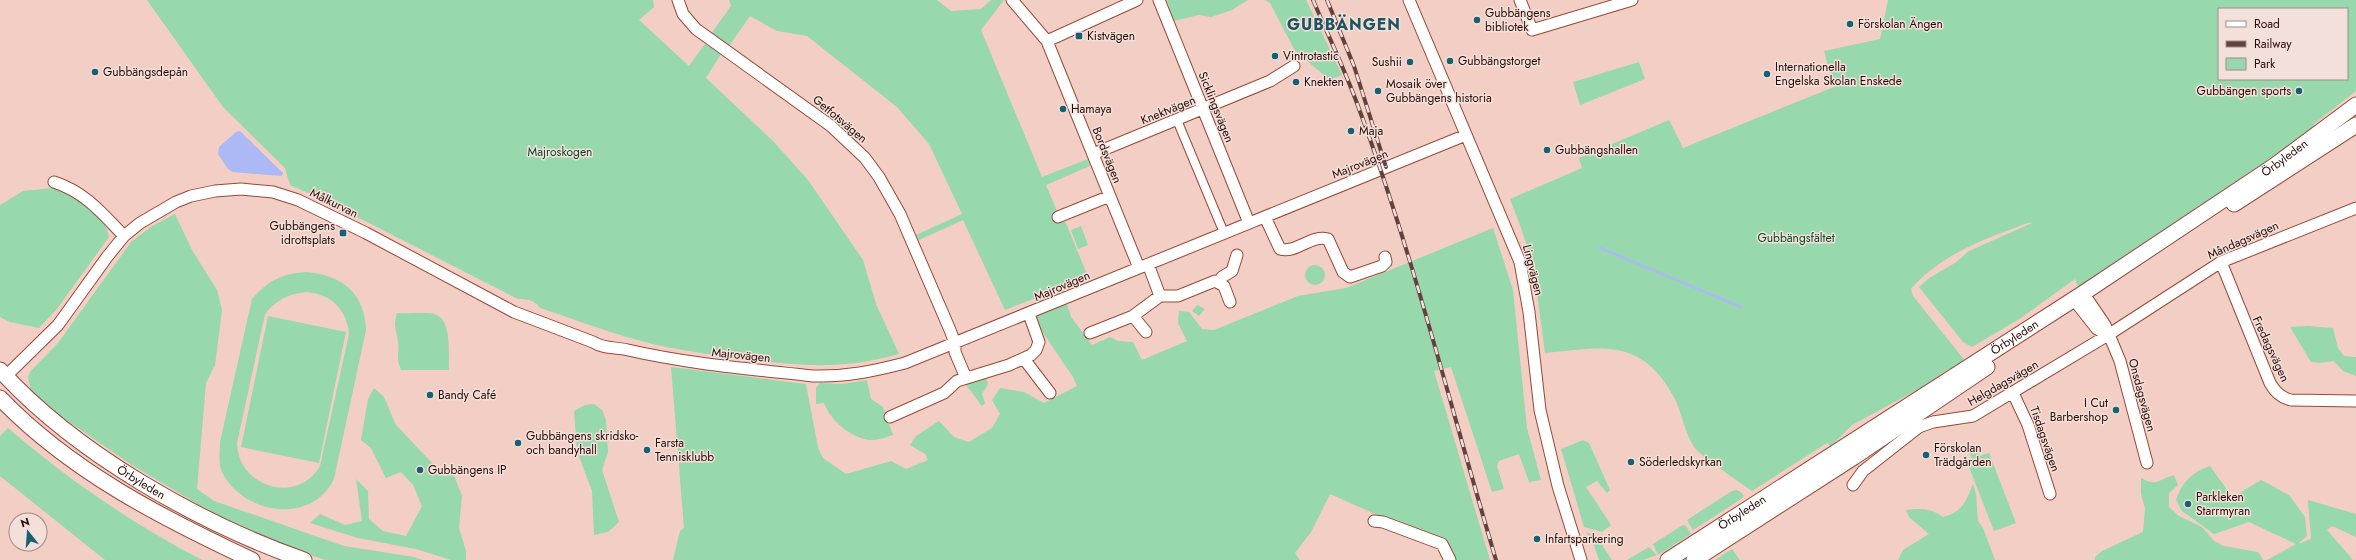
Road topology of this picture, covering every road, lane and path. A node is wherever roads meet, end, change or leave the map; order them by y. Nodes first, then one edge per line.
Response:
1 (678, 0) edge
2 (1012, 0) edge
3 (1137, 0) edge
4 (1159, 0) edge
5 (1409, 0) edge
6 (1520, 0) edge
7 (1632, 0) edge
8 (1047, 41) junction
9 (1294, 66) dead end
10 (2356, 105) edge
11 (1203, 109) junction
12 (1177, 120) junction
13 (2356, 125) edge
14 (1466, 135) junction
15 (1093, 154) junction
16 (54, 182) dead end
17 (1110, 196) junction
18 (2356, 208) edge
19 (1058, 217) dead end
20 (1265, 217) junction
21 (1249, 223) junction
22 (1224, 233) junction
23 (124, 236) junction
24 (1237, 255) dead end
25 (1385, 256) dead end
26 (2221, 262) junction
27 (1144, 266) junction
28 (1219, 282) junction
29 (1160, 296) junction
30 (1230, 302) dead end
31 (2083, 302) junction
32 (1029, 314) junction
33 (525, 316) joint
34 (1133, 316) junction
35 (1146, 332) dead end
36 (1090, 333) dead end
37 (2108, 335) junction
38 (955, 343) junction
39 (1024, 359) junction
40 (2, 376) edge
41 (966, 378) junction
42 (1050, 393) dead end
43 (2013, 393) junction
44 (0, 398) edge
45 (2356, 401) edge
46 (890, 417) dead end
47 (2147, 463) dead end
48 (1853, 485) dead end
49 (2050, 494) dead end
50 (1374, 521) dead end
51 (252, 560) edge
52 (304, 560) edge
53 (1450, 560) edge
54 (1581, 560) edge
55 (1668, 560) edge
56 (1694, 560) edge

1 - 38 street, Getfotsvägen
2 - 8 street, Bordsvägen
3 - 8 street
4 - 11 street, Sicklingsvägen
5 - 14 street, Lingvägen
6 - 7 street
8 - 15 street, Bordsvägen
9 - 11 street, Knektvägen
10 - 55 main road, Örbyleden
11 - 12 street, Knektvägen
11 - 21 street, Sicklingsvägen
12 - 15 street, Knektvägen
12 - 22 street
13 - 31 main road, Örbyleden
14 - 20 street, Majrovägen
14 - 54 street, Lingvägen
15 - 17 street, Bordsvägen
16 - 23 street
17 - 19 street, Bordsvägen
17 - 27 street, Bordsvägen
18 - 26 street, Måndagsvägen
20 - 21 street, Majrovägen
20 - 25 street
21 - 22 street, Majrovägen
22 - 27 street, Majrovägen
23 - 33 street, Målkurvan
23 - 40 street, Målkurvan
24 - 28 street
26 - 37 street, Måndagsvägen
26 - 45 street, Fredagsvägen
27 - 29 street
27 - 32 street, Majrovägen
28 - 29 street
28 - 30 street
29 - 34 street
31 - 37 street, Onsdagsvägen
31 - 56 main road, Örbyleden
32 - 38 street, Majrovägen
32 - 39 street, Majrovägen
33 - 38 street, Majrovägen
34 - 35 street
34 - 36 street
37 - 43 street, Helgdagsvägen
37 - 47 street, Onsdagsvägen
38 - 41 street
39 - 41 street, Majrovägen
39 - 42 street
40 - 52 main road, Örbyleden
41 - 46 street, Majrovägen
43 - 48 street, Helgdagsvägen
43 - 49 street, Tisdagsvägen
44 - 51 main road, Örbyleden
50 - 53 street

